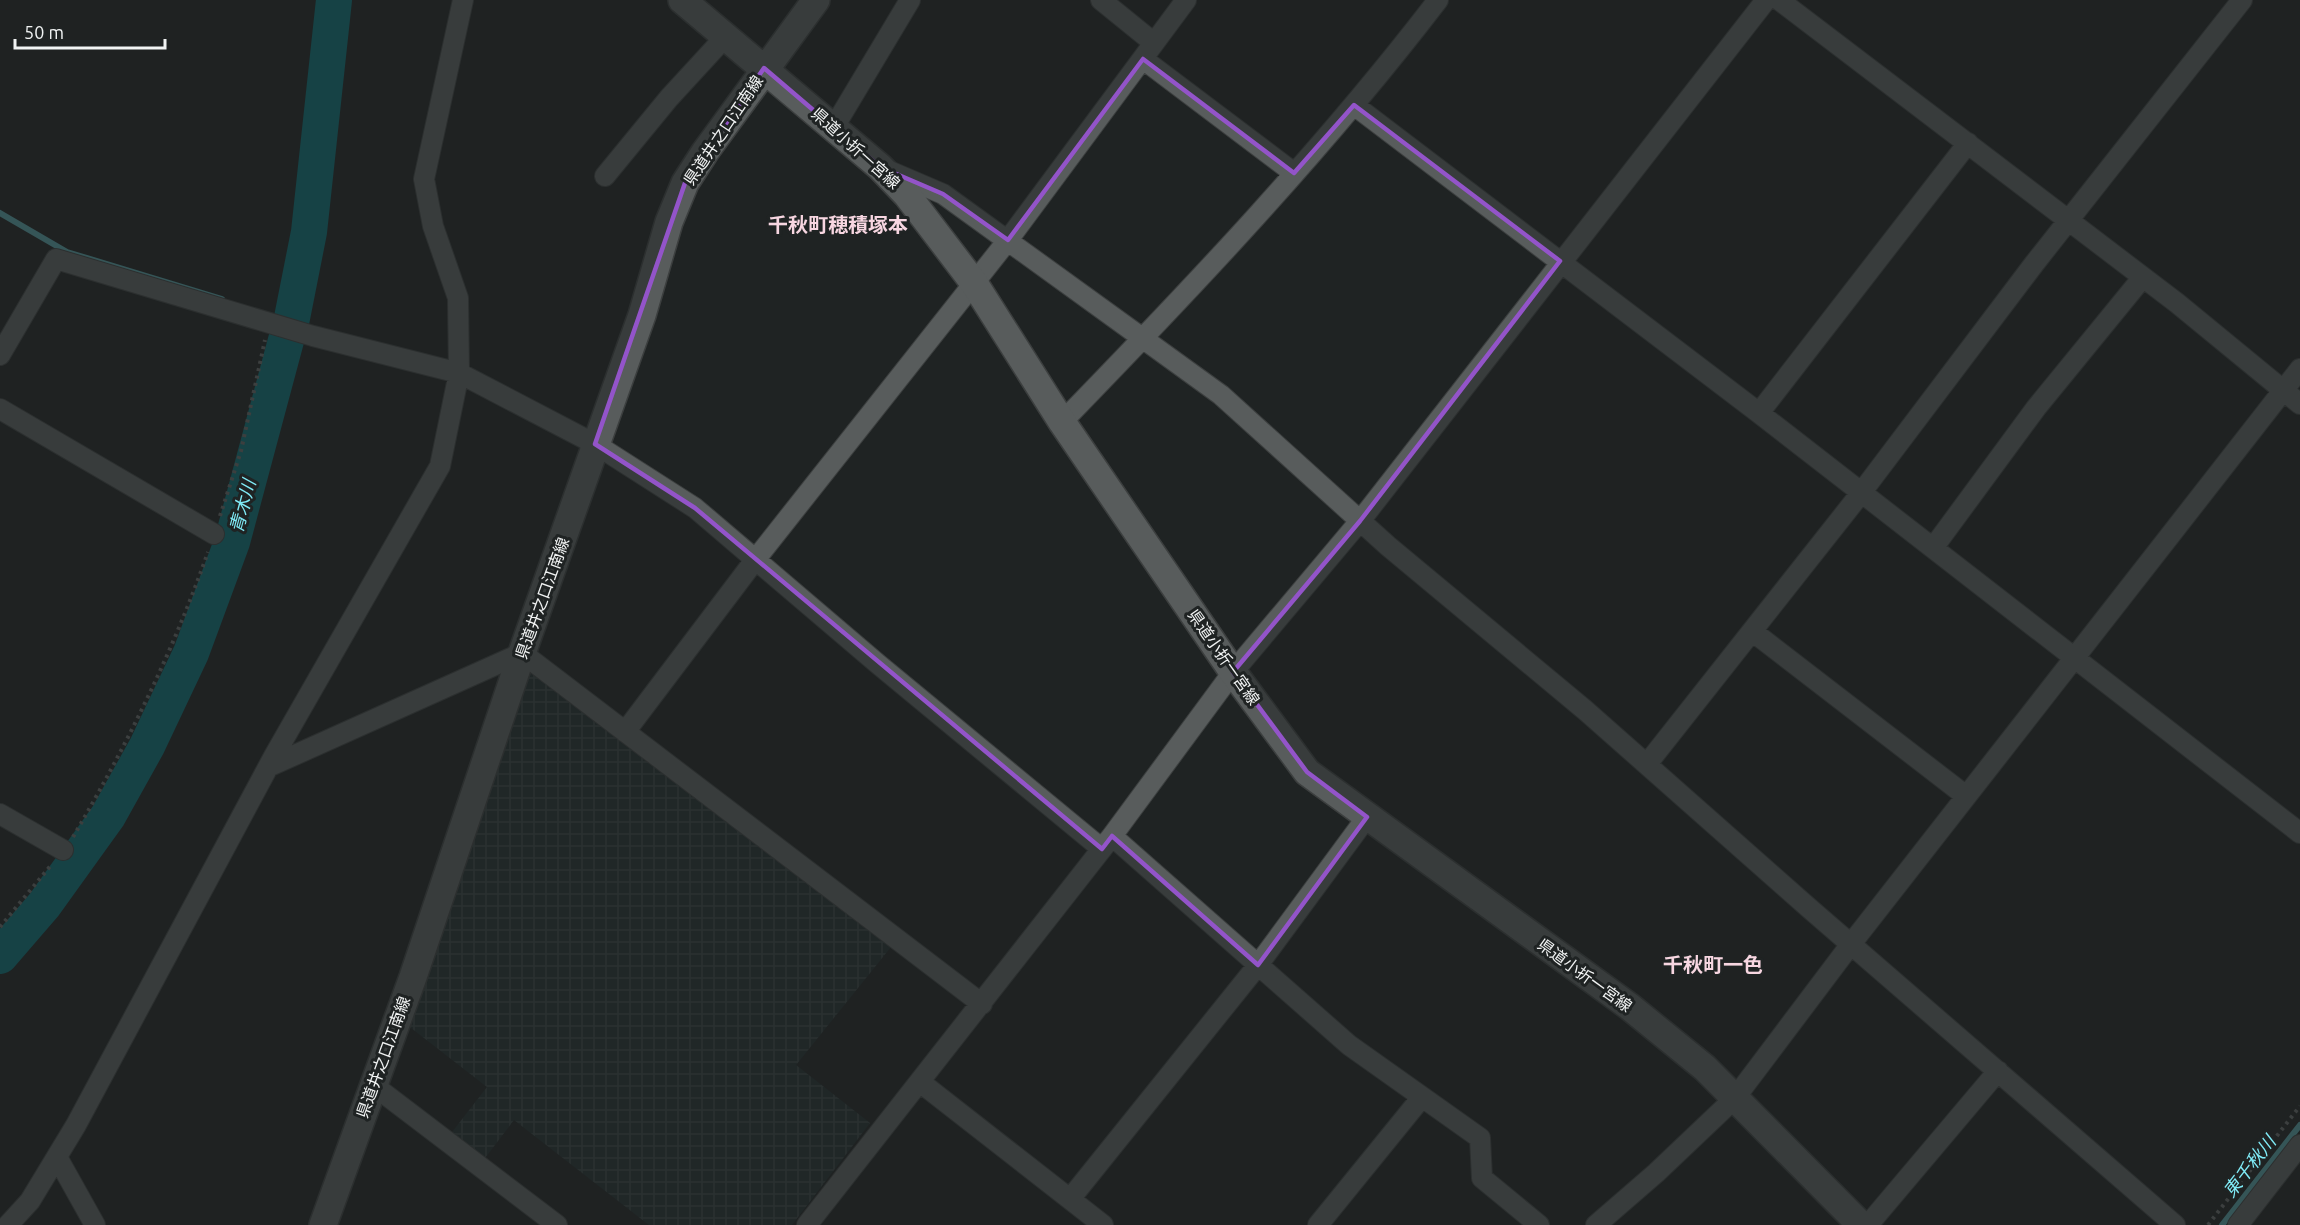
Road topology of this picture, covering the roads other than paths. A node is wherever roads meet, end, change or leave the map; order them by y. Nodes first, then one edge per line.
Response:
1 (463, 0) edge
2 (682, 0) edge
3 (816, 0) edge
4 (910, 0) edge
5 (1101, 0) edge
6 (1186, 0) edge
7 (1438, 0) edge
8 (1766, 0) edge
9 (1779, 0) edge
10 (2242, 0) edge
11 (726, 36) junction
12 (1148, 51) junction
13 (764, 68) junction
14 (1354, 105) junction
15 (834, 127) junction
16 (1968, 143) junction
17 (880, 167) junction
18 (1294, 173) junction
19 (604, 177) dead end
20 (2069, 220) junction
21 (1008, 240) junction
22 (1560, 261) junction
23 (2143, 277) junction
24 (974, 282) junction
25 (1144, 338) junction
26 (0, 355) edge
27 (2300, 369) edge
28 (459, 373) junction
29 (2282, 392) junction
30 (2300, 404) edge
31 (0, 409) edge
32 (1759, 414) junction
33 (1062, 422) junction
34 (595, 444) junction
35 (1862, 493) junction
36 (1360, 521) junction
37 (214, 534) road end
38 (1933, 548) junction
39 (755, 560) junction
40 (1752, 631) junction
41 (522, 653) junction
42 (2073, 658) junction
43 (1233, 672) junction
44 (625, 732) junction
45 (1647, 765) junction
46 (268, 766) junction
47 (1966, 796) junction
48 (0, 814) edge
49 (1367, 817) junction
50 (2300, 833) edge
51 (1107, 843) junction
52 (63, 850) road end
53 (1851, 944) junction
54 (1258, 965) junction
55 (982, 1004) junction
56 (1998, 1071) junction
57 (920, 1082) junction
58 (373, 1085) junction
59 (1422, 1097) junction
60 (1735, 1098) junction
61 (2300, 1145) edge
62 (57, 1157) junction
63 (1070, 1198) junction
64 (8, 1225) edge
65 (95, 1225) edge
66 (323, 1225) edge
67 (557, 1225) edge
68 (807, 1225) edge
69 (1103, 1225) edge
70 (1318, 1225) edge
71 (1539, 1225) edge
72 (1596, 1225) edge
73 (1861, 1225) edge
74 (1868, 1225) edge
75 (2175, 1225) edge
76 (2238, 1225) edge

1 - 28 street
2 - 11 main road, 県道小折一宮線
3 - 13 main road, 県道井之口江南線
4 - 15 street
5 - 12 street
6 - 12 street
7 - 14 street
8 - 22 street
9 - 16 street
10 - 20 street
11 - 13 main road, 県道小折一宮線
11 - 19 street
12 - 18 street
12 - 21 street
13 - 15 main road, 県道小折一宮線
13 - 34 main road, 県道井之口江南線
14 - 18 street
14 - 22 street
15 - 17 main road, 県道小折一宮線
16 - 20 street
16 - 32 street
17 - 21 street
17 - 24 main road, 県道小折一宮線
18 - 25 street
20 - 23 street
20 - 35 street
21 - 24 street
21 - 25 street
22 - 32 street
22 - 36 street
23 - 29 street
23 - 38 street
24 - 33 main road, 県道小折一宮線
24 - 39 street
25 - 33 street
25 - 36 street
26 - 28 street
27 - 29 street
28 - 34 street
28 - 46 street
29 - 30 street
29 - 42 street
31 - 37 street
32 - 35 street
33 - 43 main road, 県道小折一宮線
34 - 39 street
34 - 41 main road, 県道井之口江南線
35 - 38 street
35 - 40 street
36 - 43 street
36 - 45 street
38 - 42 street
39 - 44 street
39 - 51 street
40 - 45 street
40 - 47 street
41 - 44 street
41 - 46 street
41 - 58 main road, 県道井之口江南線
42 - 47 street
42 - 50 street
43 - 49 main road, 県道小折一宮線
43 - 51 street
44 - 55 street
45 - 53 street
46 - 62 street
47 - 53 street
48 - 52 street
49 - 54 street
49 - 60 main road, 県道小折一宮線
51 - 54 street
51 - 55 street
53 - 56 street
53 - 60 street
54 - 59 street
54 - 63 street
55 - 57 street
56 - 74 street
56 - 75 street
57 - 63 street
57 - 68 street
58 - 66 main road, 県道井之口江南線
58 - 67 street
59 - 70 street
59 - 71 street
60 - 72 street
60 - 73 main road, 県道小折一宮線
61 - 76 street
62 - 64 street
62 - 65 street
63 - 69 street

